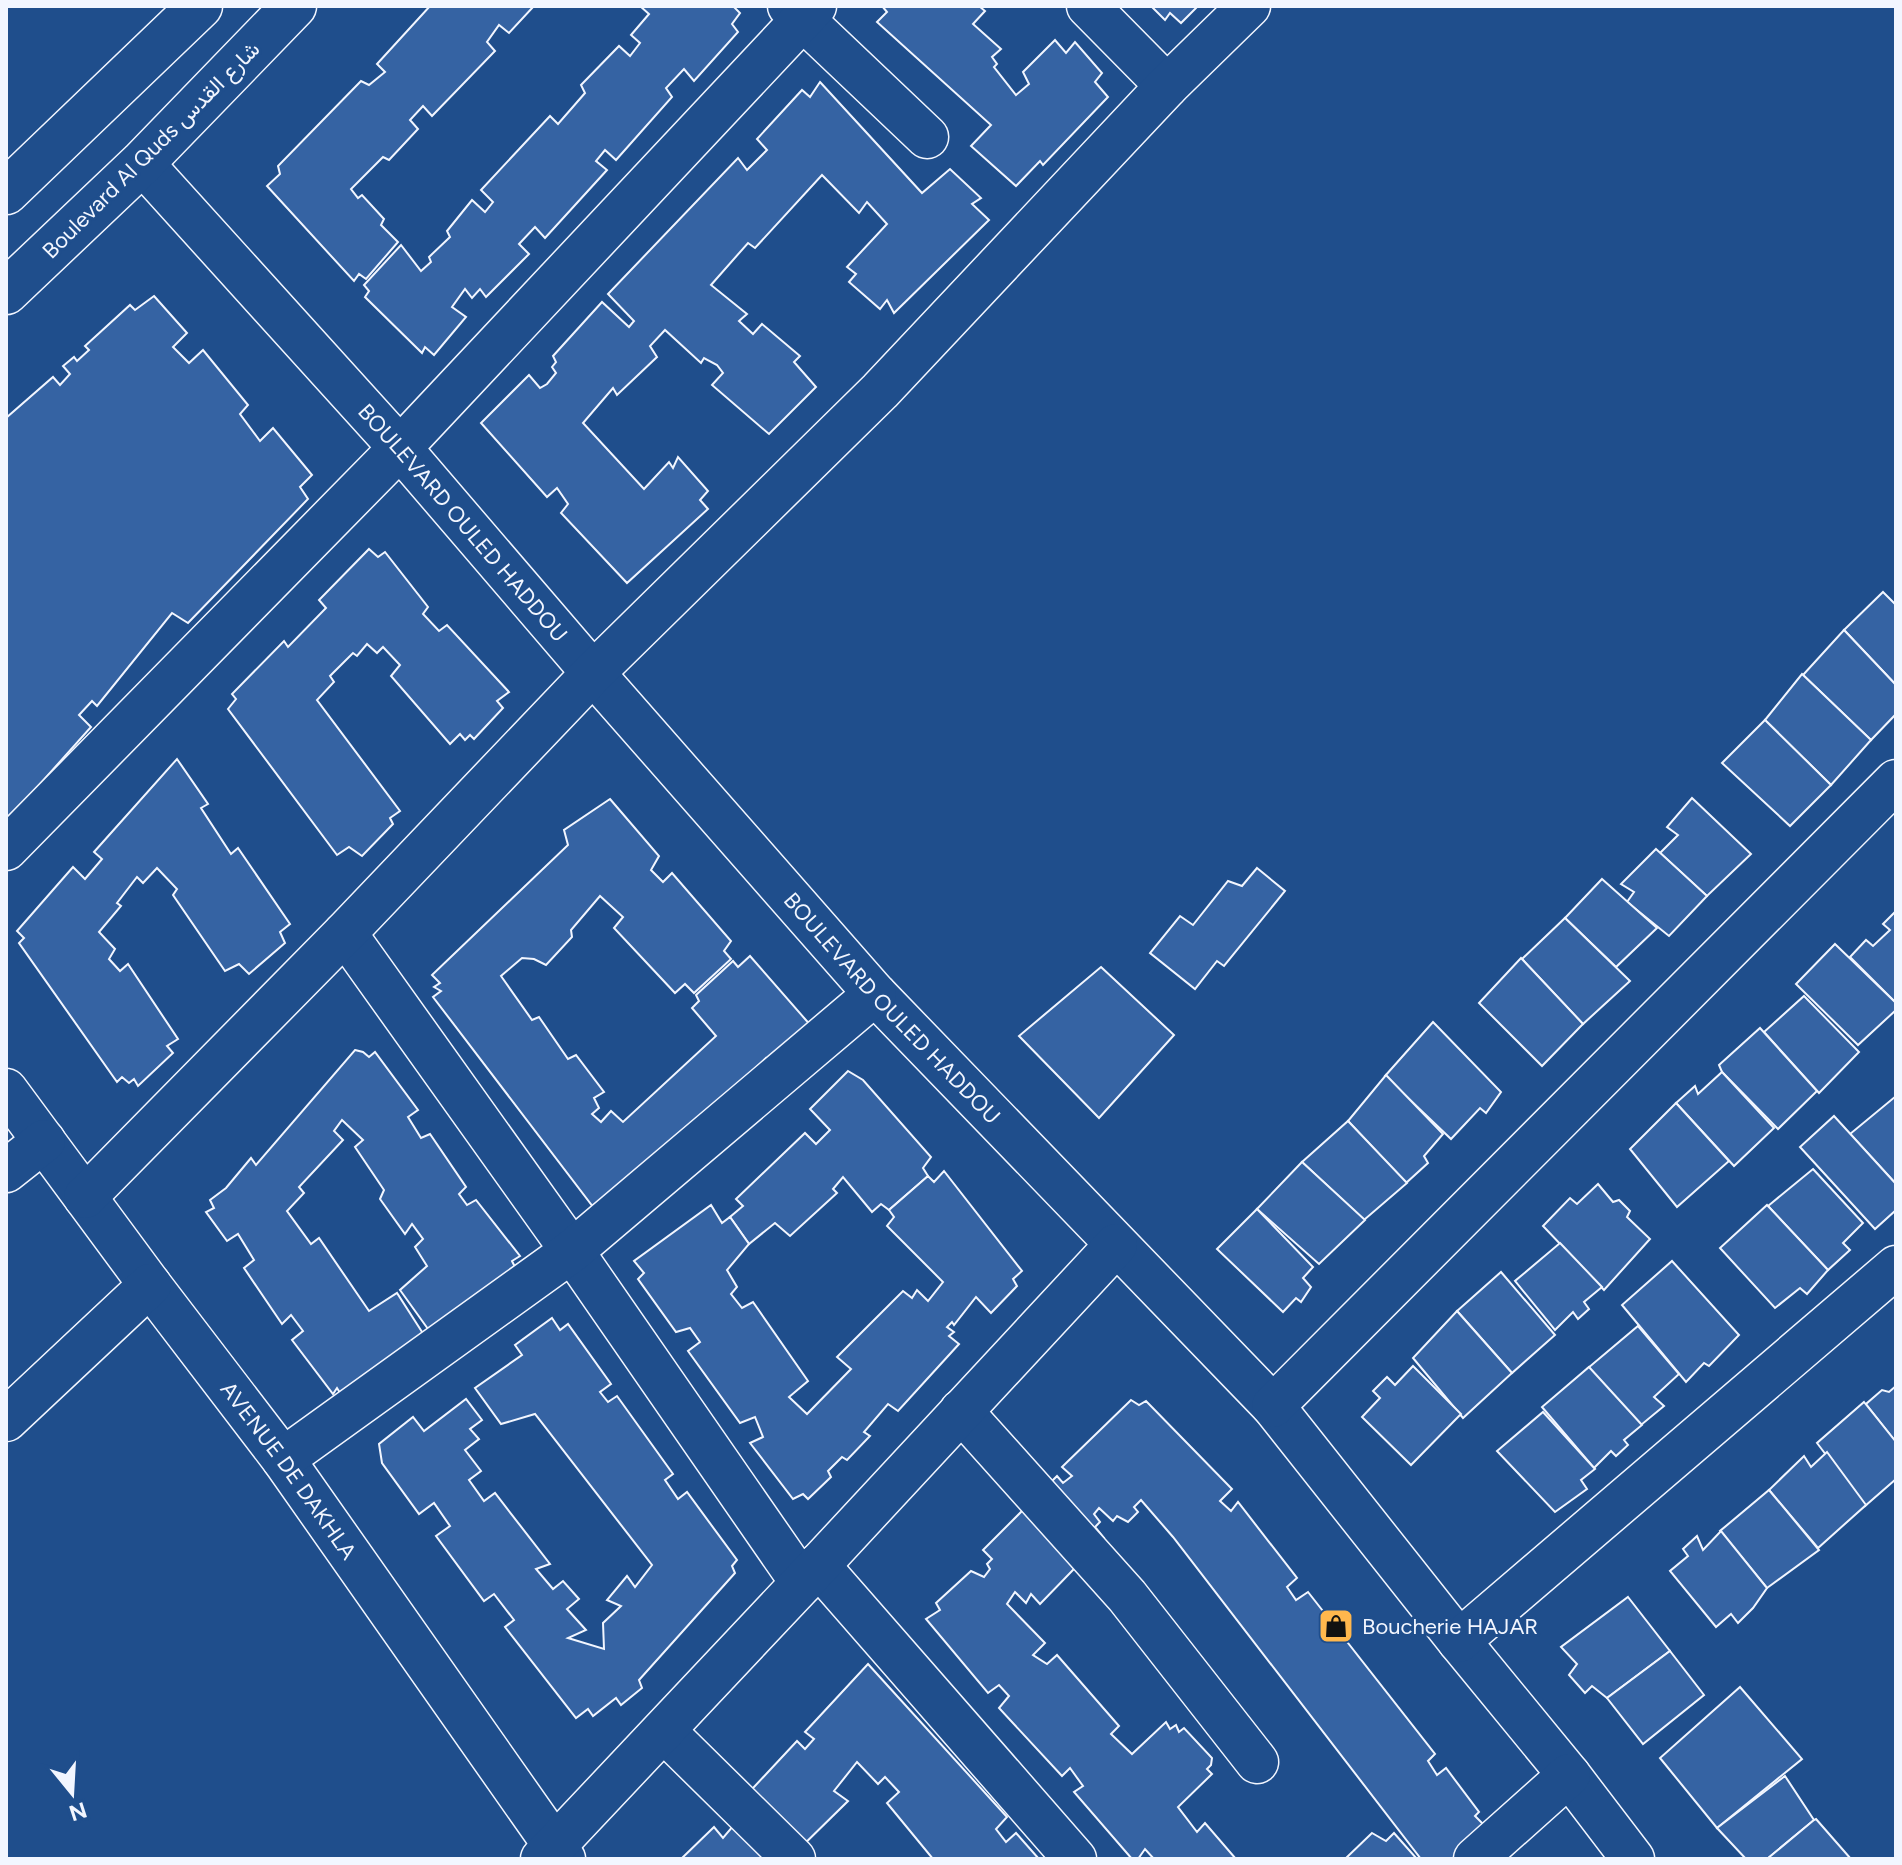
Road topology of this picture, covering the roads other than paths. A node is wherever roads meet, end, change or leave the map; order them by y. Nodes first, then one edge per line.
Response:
1 (200, 6) edge
2 (294, 6) edge
3 (1088, 6) edge
4 (1249, 6) edge
5 (802, 10) edge
6 (1167, 86) junction
7 (927, 137) dead end
8 (142, 163) junction
9 (12, 176) edge
10 (6, 292) edge
11 (400, 448) junction
12 (593, 673) junction
13 (1890, 799) edge
14 (6, 849) edge
15 (345, 933) junction
16 (875, 994) junction
17 (6, 1090) edge
18 (44, 1141) junction
19 (6, 1171) edge
20 (85, 1197) junction
21 (1116, 1245) junction
22 (572, 1251) junction
23 (1896, 1267) edge
24 (150, 1285) junction
25 (1273, 1406) junction
26 (961, 1411) junction
27 (6, 1420) edge
28 (283, 1459) junction
29 (810, 1574) junction
30 (1459, 1641) junction
31 (664, 1731) junction
32 (1257, 1762) dead end
33 (1569, 1775) junction
34 (553, 1855) edge
35 (794, 1859) edge
36 (1075, 1859) edge
37 (1475, 1859) edge
38 (1633, 1859) edge

1 - 9 main road
2 - 8 main road, Boulevard Al Quds شارع القدس
3 - 6 street
4 - 6 street
5 - 7 street
5 - 11 street
6 - 12 street
8 - 10 main road, Boulevard Al Quds شارع القدس
8 - 11 street, BOULEVARD OULED HADDOU
11 - 12 street, BOULEVARD OULED HADDOU
11 - 14 street
12 - 15 street
12 - 16 street, BOULEVARD OULED HADDOU
13 - 25 street
15 - 20 street
15 - 22 street
16 - 21 street, BOULEVARD OULED HADDOU
16 - 22 street
17 - 18 street, AVENUE DE DAKHLA
18 - 19 street
18 - 20 street, AVENUE DE DAKHLA
20 - 24 street, AVENUE DE DAKHLA
21 - 25 street, BOULEVARD OULED HADDOU
21 - 26 street
22 - 28 street
22 - 29 street
23 - 30 street
24 - 27 street
24 - 28 street, AVENUE DE DAKHLA
25 - 30 street, BOULEVARD OULED HADDOU
26 - 29 street
26 - 32 street
28 - 34 street, AVENUE DE DAKHLA
29 - 31 street
29 - 36 street
30 - 33 street, BOULEVARD OULED HADDOU
31 - 34 street
31 - 35 street
33 - 37 street
33 - 38 street, BOULEVARD OULED HADDOU

